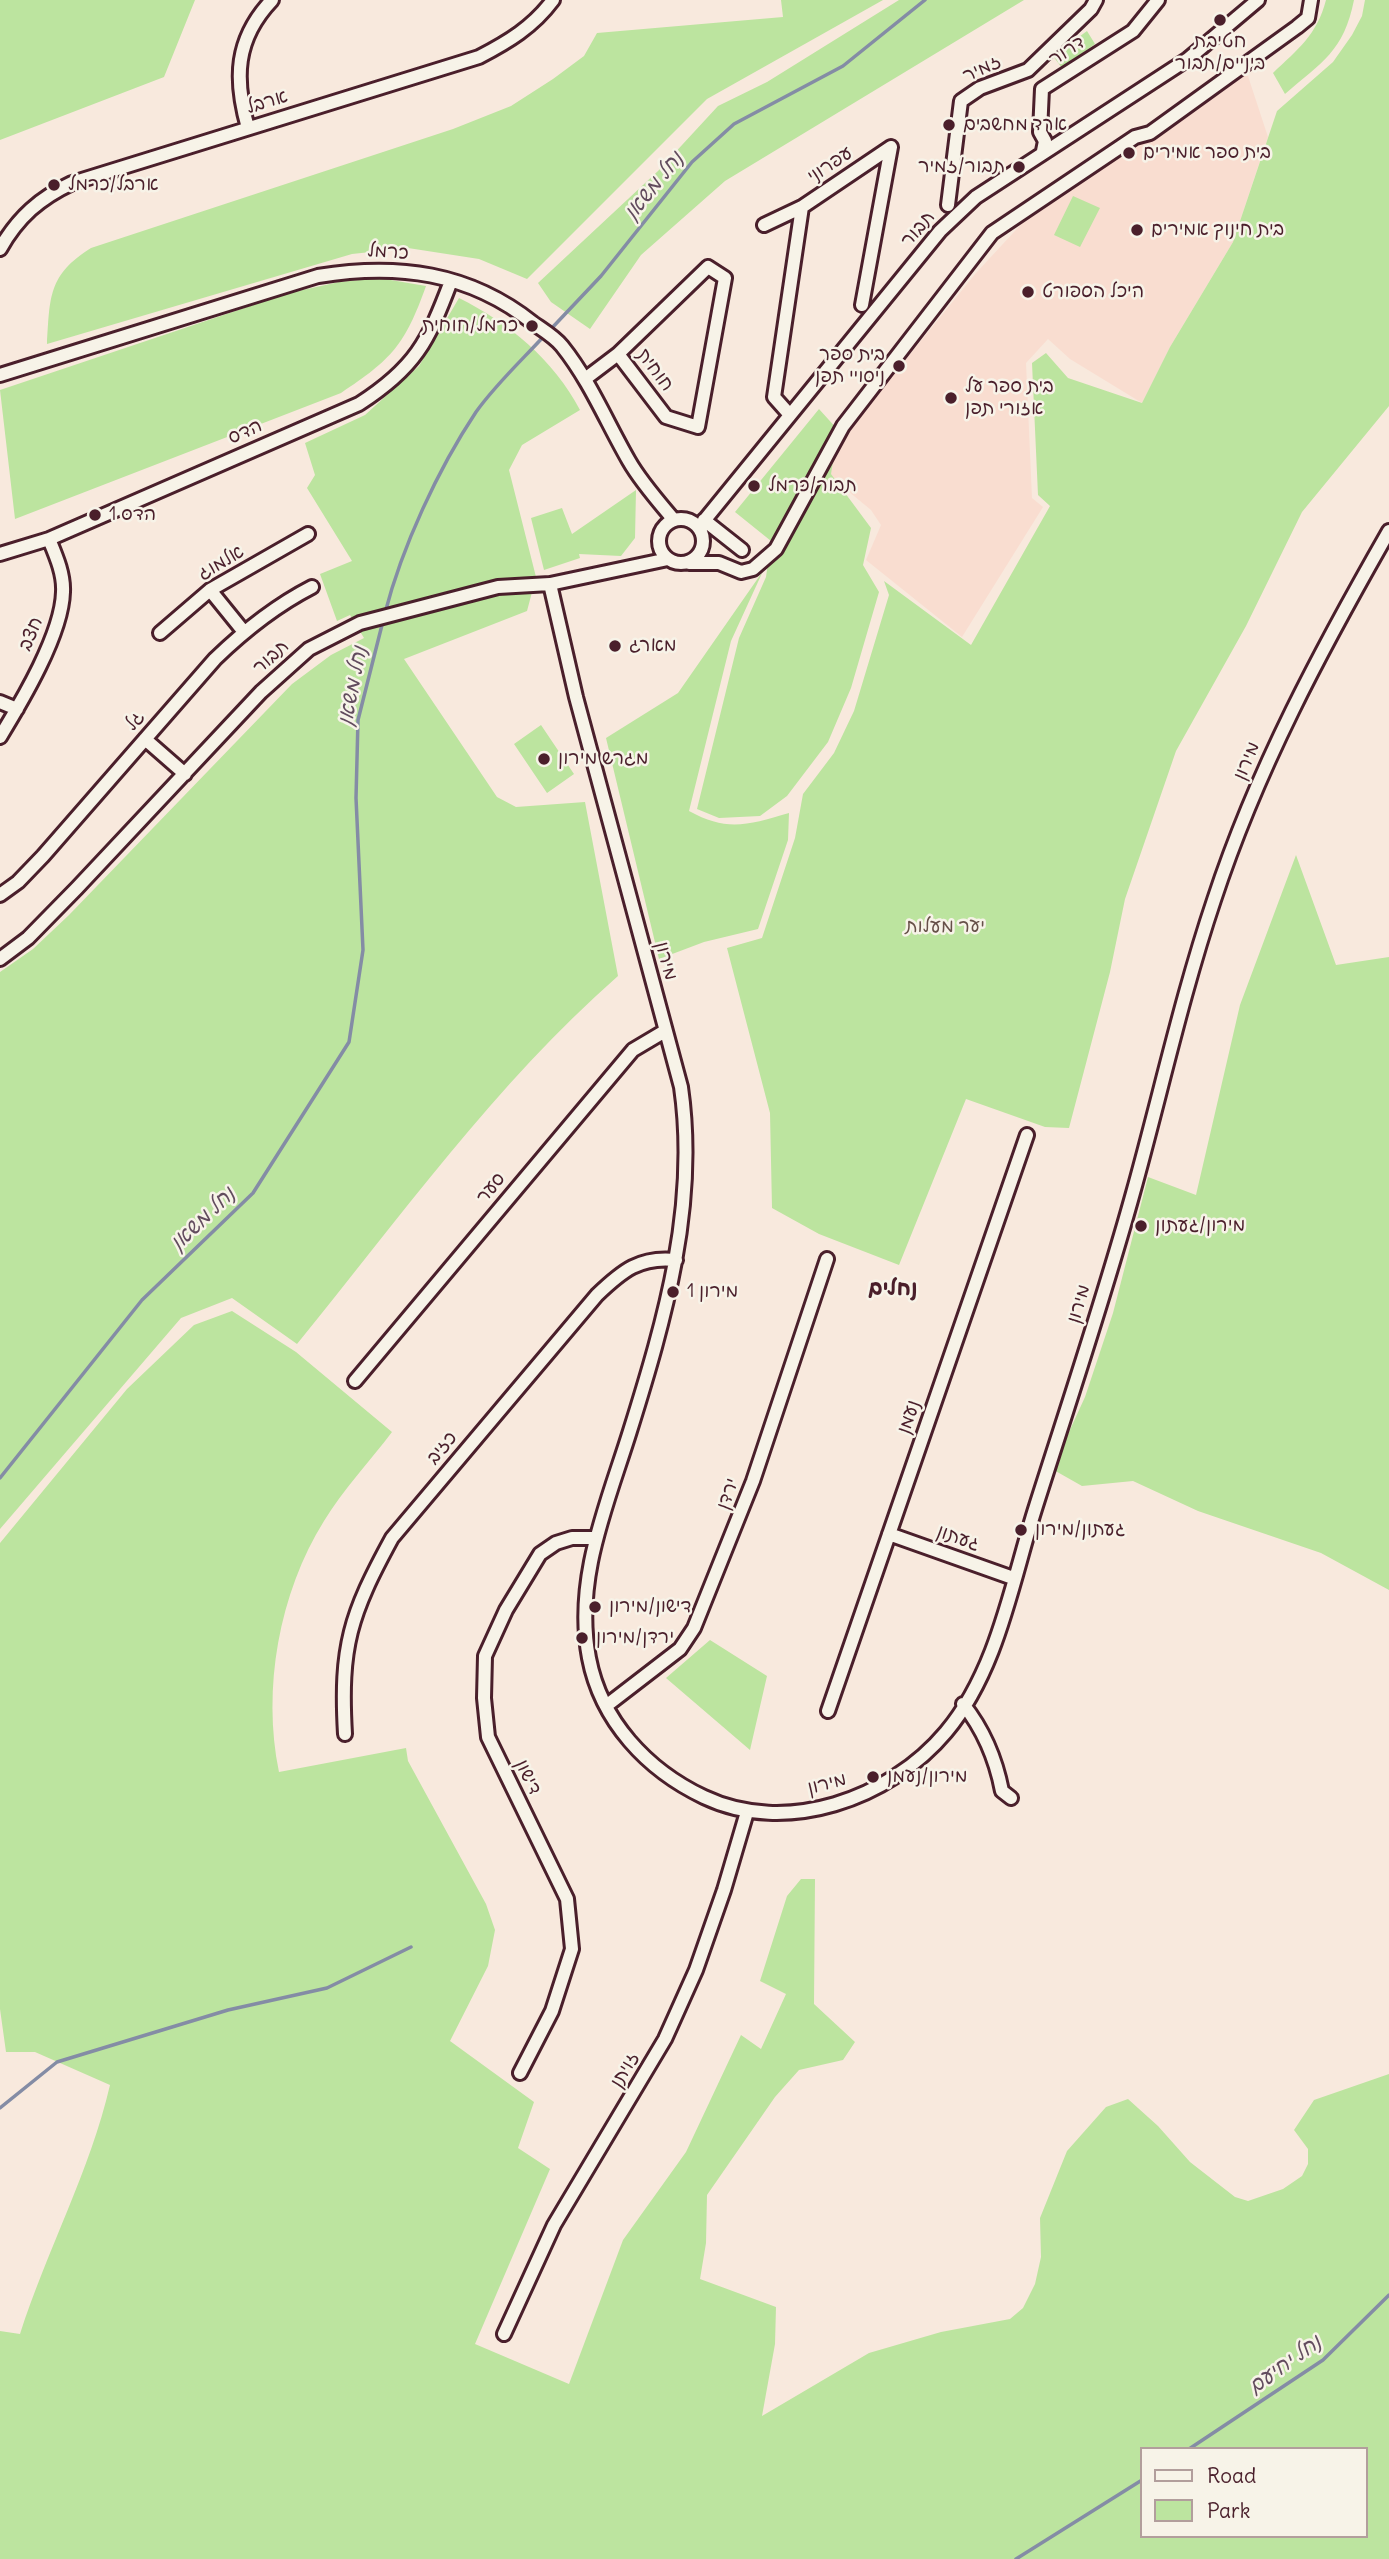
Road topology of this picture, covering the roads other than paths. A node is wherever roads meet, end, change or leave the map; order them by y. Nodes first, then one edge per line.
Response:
1 (272, 0) edge
2 (553, 0) edge
3 (1096, 0) edge
4 (1158, 0) edge
5 (1244, 0) edge
6 (1258, 0) edge
7 (1311, 1) edge
8 (1228, 24) junction
9 (1028, 69) junction
10 (1042, 89) junction
11 (248, 128) junction
12 (1043, 151) junction
13 (948, 205) dead end
14 (802, 207) junction
15 (764, 225) dead end
16 (0, 249) edge
17 (451, 281) junction
18 (862, 304) dead end
19 (618, 354) junction
20 (0, 376) edge
21 (585, 379) junction
22 (790, 415) junction
23 (674, 520) junction
24 (701, 523) junction
25 (1389, 531) edge
26 (309, 534) dead end
27 (49, 539) junction
28 (704, 540) junction
29 (742, 550) dead end
30 (0, 554) edge
31 (668, 559) junction
32 (689, 563) junction
33 (719, 564) junction
34 (550, 584) junction
35 (312, 587) dead end
36 (210, 590) junction
37 (244, 632) junction
38 (160, 634) dead end
39 (0, 702) edge
40 (17, 709) junction
41 (0, 737) edge
42 (145, 739) junction
43 (185, 774) junction
44 (0, 895) edge
45 (0, 960) edge
46 (665, 1031) junction
47 (1027, 1135) dead end
48 (827, 1259) dead end
49 (676, 1260) junction
50 (355, 1381) dead end
51 (889, 1534) junction
52 (596, 1538) junction
53 (1013, 1578) junction
54 (963, 1704) junction
55 (606, 1706) junction
56 (828, 1711) dead end
57 (345, 1734) dead end
58 (1011, 1798) dead end
59 (747, 1812) junction
60 (520, 2073) dead end
61 (504, 2334) dead end

1 - 11 street
2 - 11 street, ארבל
3 - 9 street, זמיר
4 - 10 street, דרור
5 - 8 street, תבור
6 - 8 street, תבור
7 - 33 street
8 - 12 street, תבור
9 - 10 street
9 - 13 street, זמיר
10 - 12 street, דרור
11 - 16 street, ארבל
12 - 22 street, תבור
14 - 15 street
14 - 18 street, עפרוני
14 - 22 street, עפרוני
17 - 20 street, כרמל
17 - 21 street, כרמל
17 - 27 street, הדס
19 - 19 street, חוחית
19 - 21 street
21 - 23 street, כרמל
22 - 24 street, תבור
23 - 24 street
23 - 31 street
24 - 28 street
24 - 29 street
25 - 53 street, מירון
26 - 36 street, אלמוג
27 - 30 street, הדס
27 - 40 street, חצב
28 - 32 street
28 - 33 street
31 - 32 street
31 - 34 street, תבור
32 - 33 street
34 - 43 street, תבור
34 - 46 street, מירון
35 - 37 street, גל
36 - 37 street
36 - 38 street, אלמוג
37 - 42 street, גל
39 - 40 street
40 - 41 street, חצב
42 - 43 street
42 - 44 street, גל
43 - 45 street, תבור
46 - 49 street, מירון
46 - 50 street, סער
47 - 51 street, נעמן
48 - 55 street, ירדן
49 - 52 street, מירון
49 - 57 street, כזיב
51 - 53 street, געתון
51 - 56 street, נעמן
52 - 55 street, מירון
52 - 60 street, דישון
53 - 54 street, מירון
54 - 58 street
54 - 59 street, מירון
55 - 59 street, מירון
59 - 61 street, זויתן

